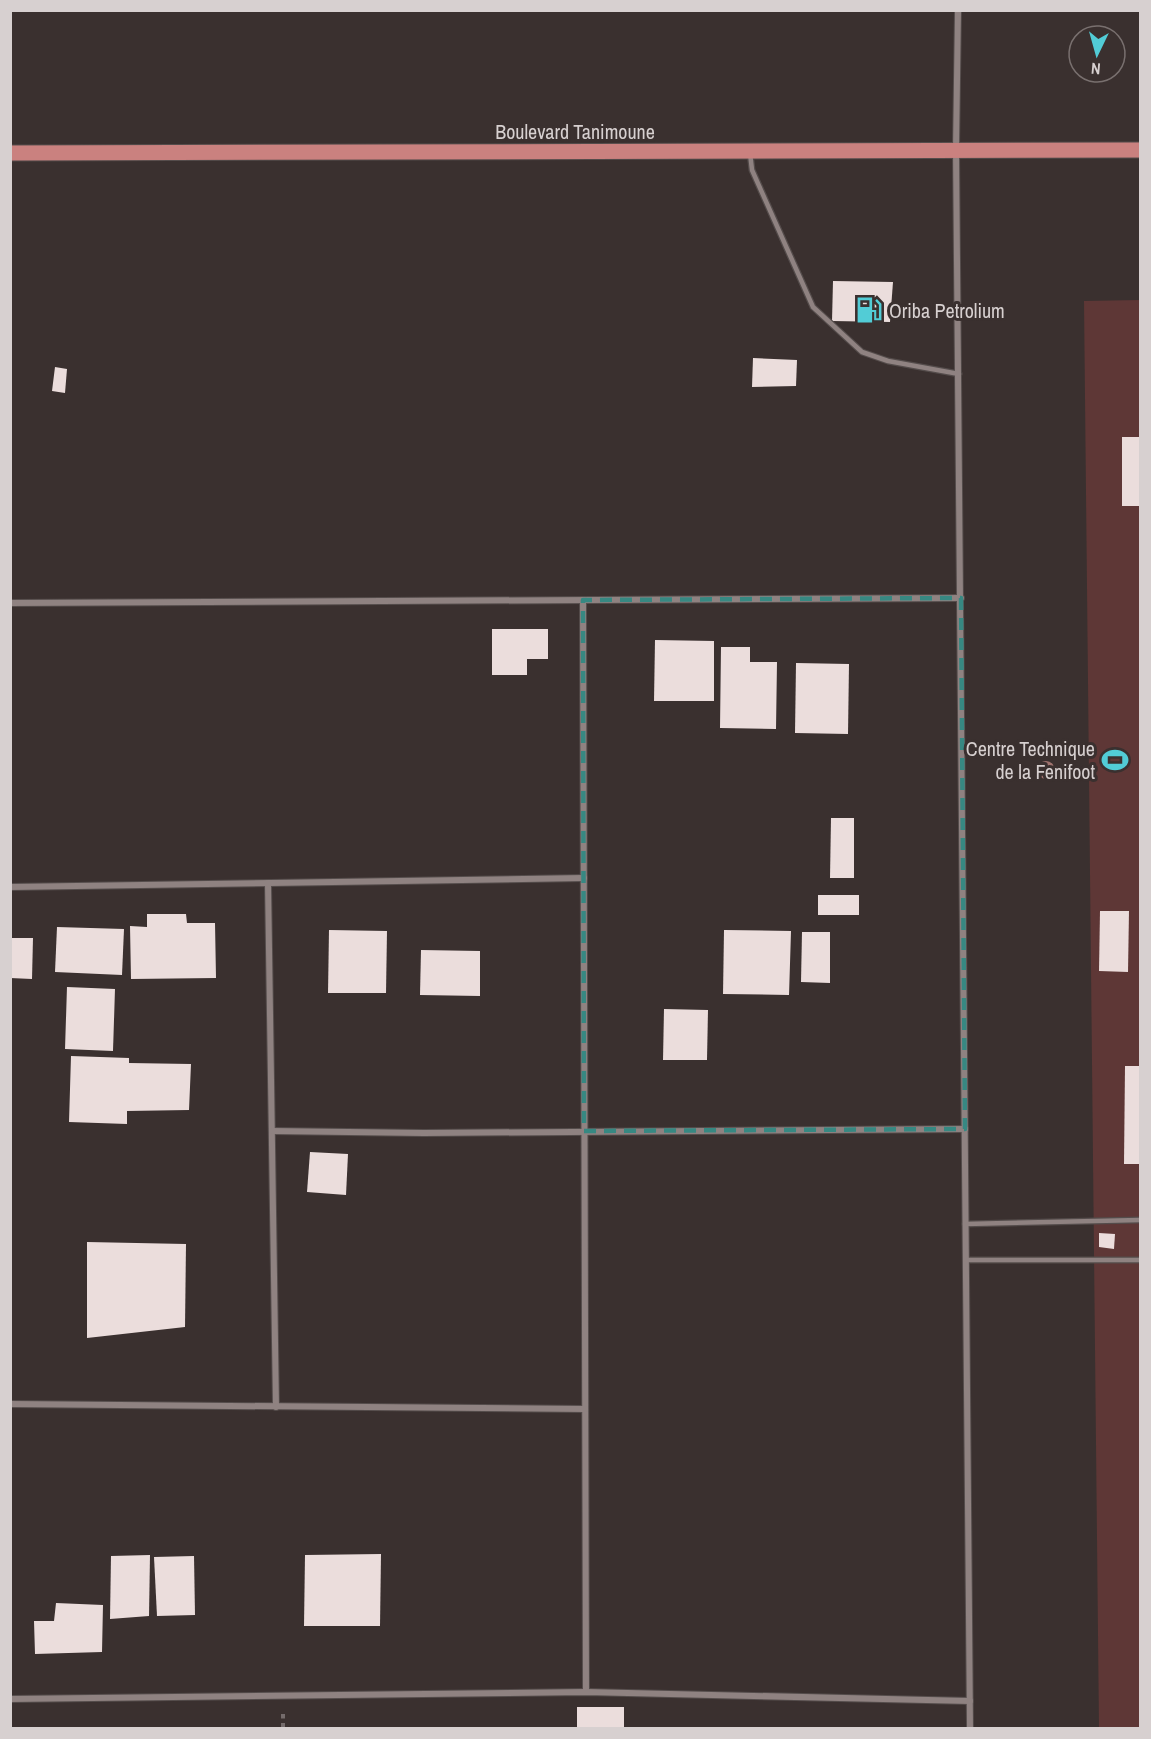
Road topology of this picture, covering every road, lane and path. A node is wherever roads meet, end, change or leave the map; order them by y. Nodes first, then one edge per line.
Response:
1 (958, 10) edge
2 (956, 150) junction
3 (1140, 150) edge
4 (749, 151) junction
5 (10, 153) edge
6 (959, 374) junction
7 (961, 598) junction
8 (583, 600) junction
9 (10, 603) edge
10 (584, 878) junction
11 (268, 883) junction
12 (10, 887) edge
13 (965, 1129) junction
14 (272, 1131) junction
15 (584, 1131) junction
16 (1140, 1220) edge
17 (966, 1224) junction
18 (966, 1260) junction
19 (1140, 1260) edge
20 (10, 1404) edge
21 (276, 1407) junction
22 (585, 1409) junction
23 (586, 1692) junction
24 (10, 1699) edge
25 (970, 1701) junction
26 (970, 1728) edge

1 - 2 street
2 - 3 main road, Boulevard Tanimoune
2 - 4 main road, Boulevard Tanimoune
2 - 6 street
4 - 5 main road, Boulevard Tanimoune
4 - 6 lane
6 - 7 street
7 - 8 street
7 - 13 street
8 - 9 street
8 - 10 street
10 - 11 street
10 - 15 street
11 - 12 street
11 - 14 street
13 - 15 street
13 - 17 street
14 - 15 street
14 - 21 street
15 - 22 street
16 - 17 lane
17 - 18 street
18 - 19 lane
18 - 25 street
20 - 21 street
21 - 22 street
22 - 23 street
23 - 24 street
23 - 25 street
25 - 26 street

